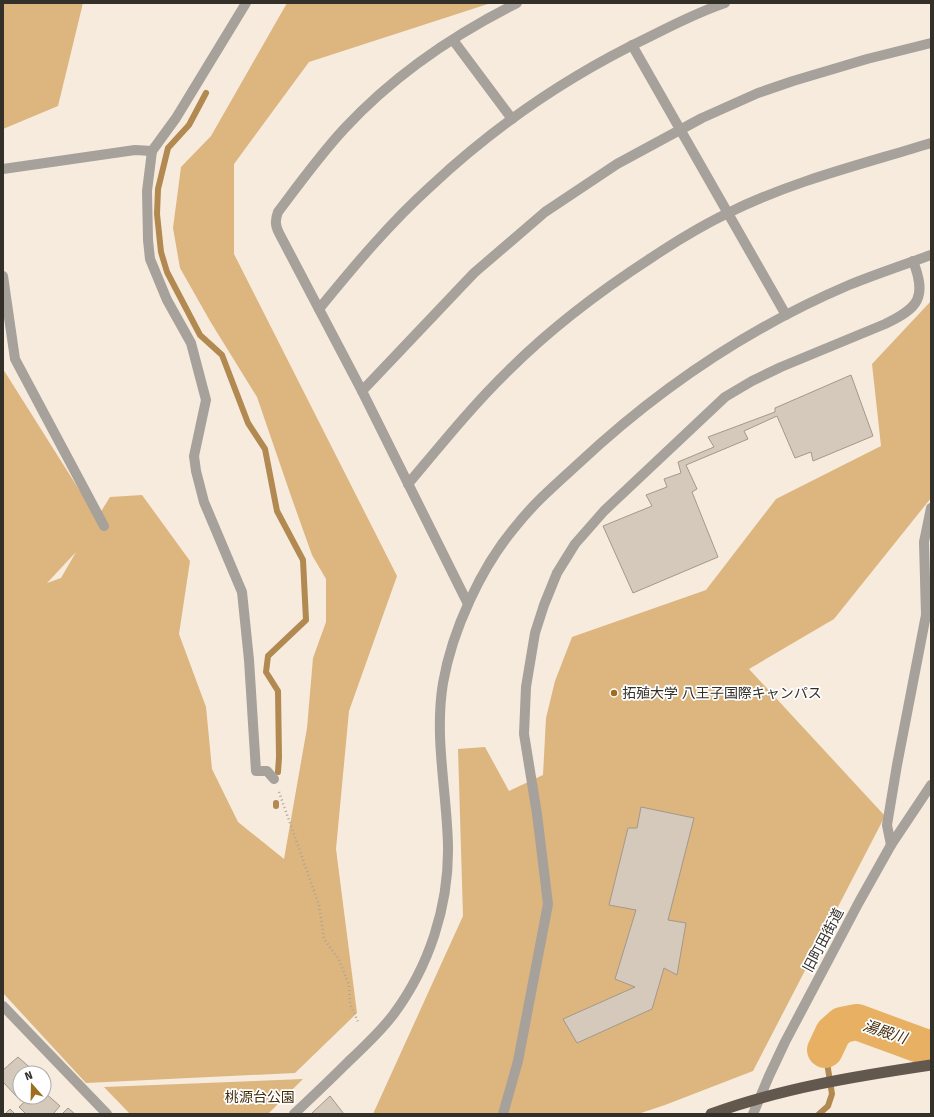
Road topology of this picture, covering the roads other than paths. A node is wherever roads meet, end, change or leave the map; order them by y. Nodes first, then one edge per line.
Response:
1 (517, 3) edge
2 (725, 3) edge
3 (243, 4) edge
4 (453, 40) junction
5 (931, 43) edge
6 (632, 45) junction
7 (512, 119) junction
8 (680, 130) junction
9 (931, 143) edge
10 (152, 151) junction
11 (3, 170) edge
12 (728, 212) junction
13 (931, 255) edge
14 (914, 261) junction
15 (3, 276) edge
16 (320, 309) junction
17 (786, 315) junction
18 (362, 391) junction
19 (408, 484) junction
20 (931, 508) edge
21 (104, 526) dead end
22 (468, 604) junction
23 (274, 779) dead end
24 (931, 785) edge
25 (892, 845) junction
26 (3, 1006) edge
27 (931, 1065) edge
28 (107, 1114) edge
29 (294, 1114) edge
30 (503, 1114) edge
31 (711, 1114) edge
32 (753, 1114) edge

1 - 4 street
2 - 6 street
3 - 10 street
4 - 7 street
4 - 16 street
5 - 8 street
6 - 7 street
6 - 8 street
7 - 16 street
8 - 12 street
8 - 18 street
9 - 12 street
10 - 11 street
10 - 23 street
12 - 17 street
12 - 19 street
13 - 14 street
14 - 17 street
14 - 30 street
15 - 21 street
16 - 18 street
17 - 22 street
18 - 19 street
19 - 22 street
20 - 25 street
22 - 29 street
24 - 25 street, 旧町田街道
25 - 32 street, 旧町田街道
26 - 28 street
27 - 31 highway

